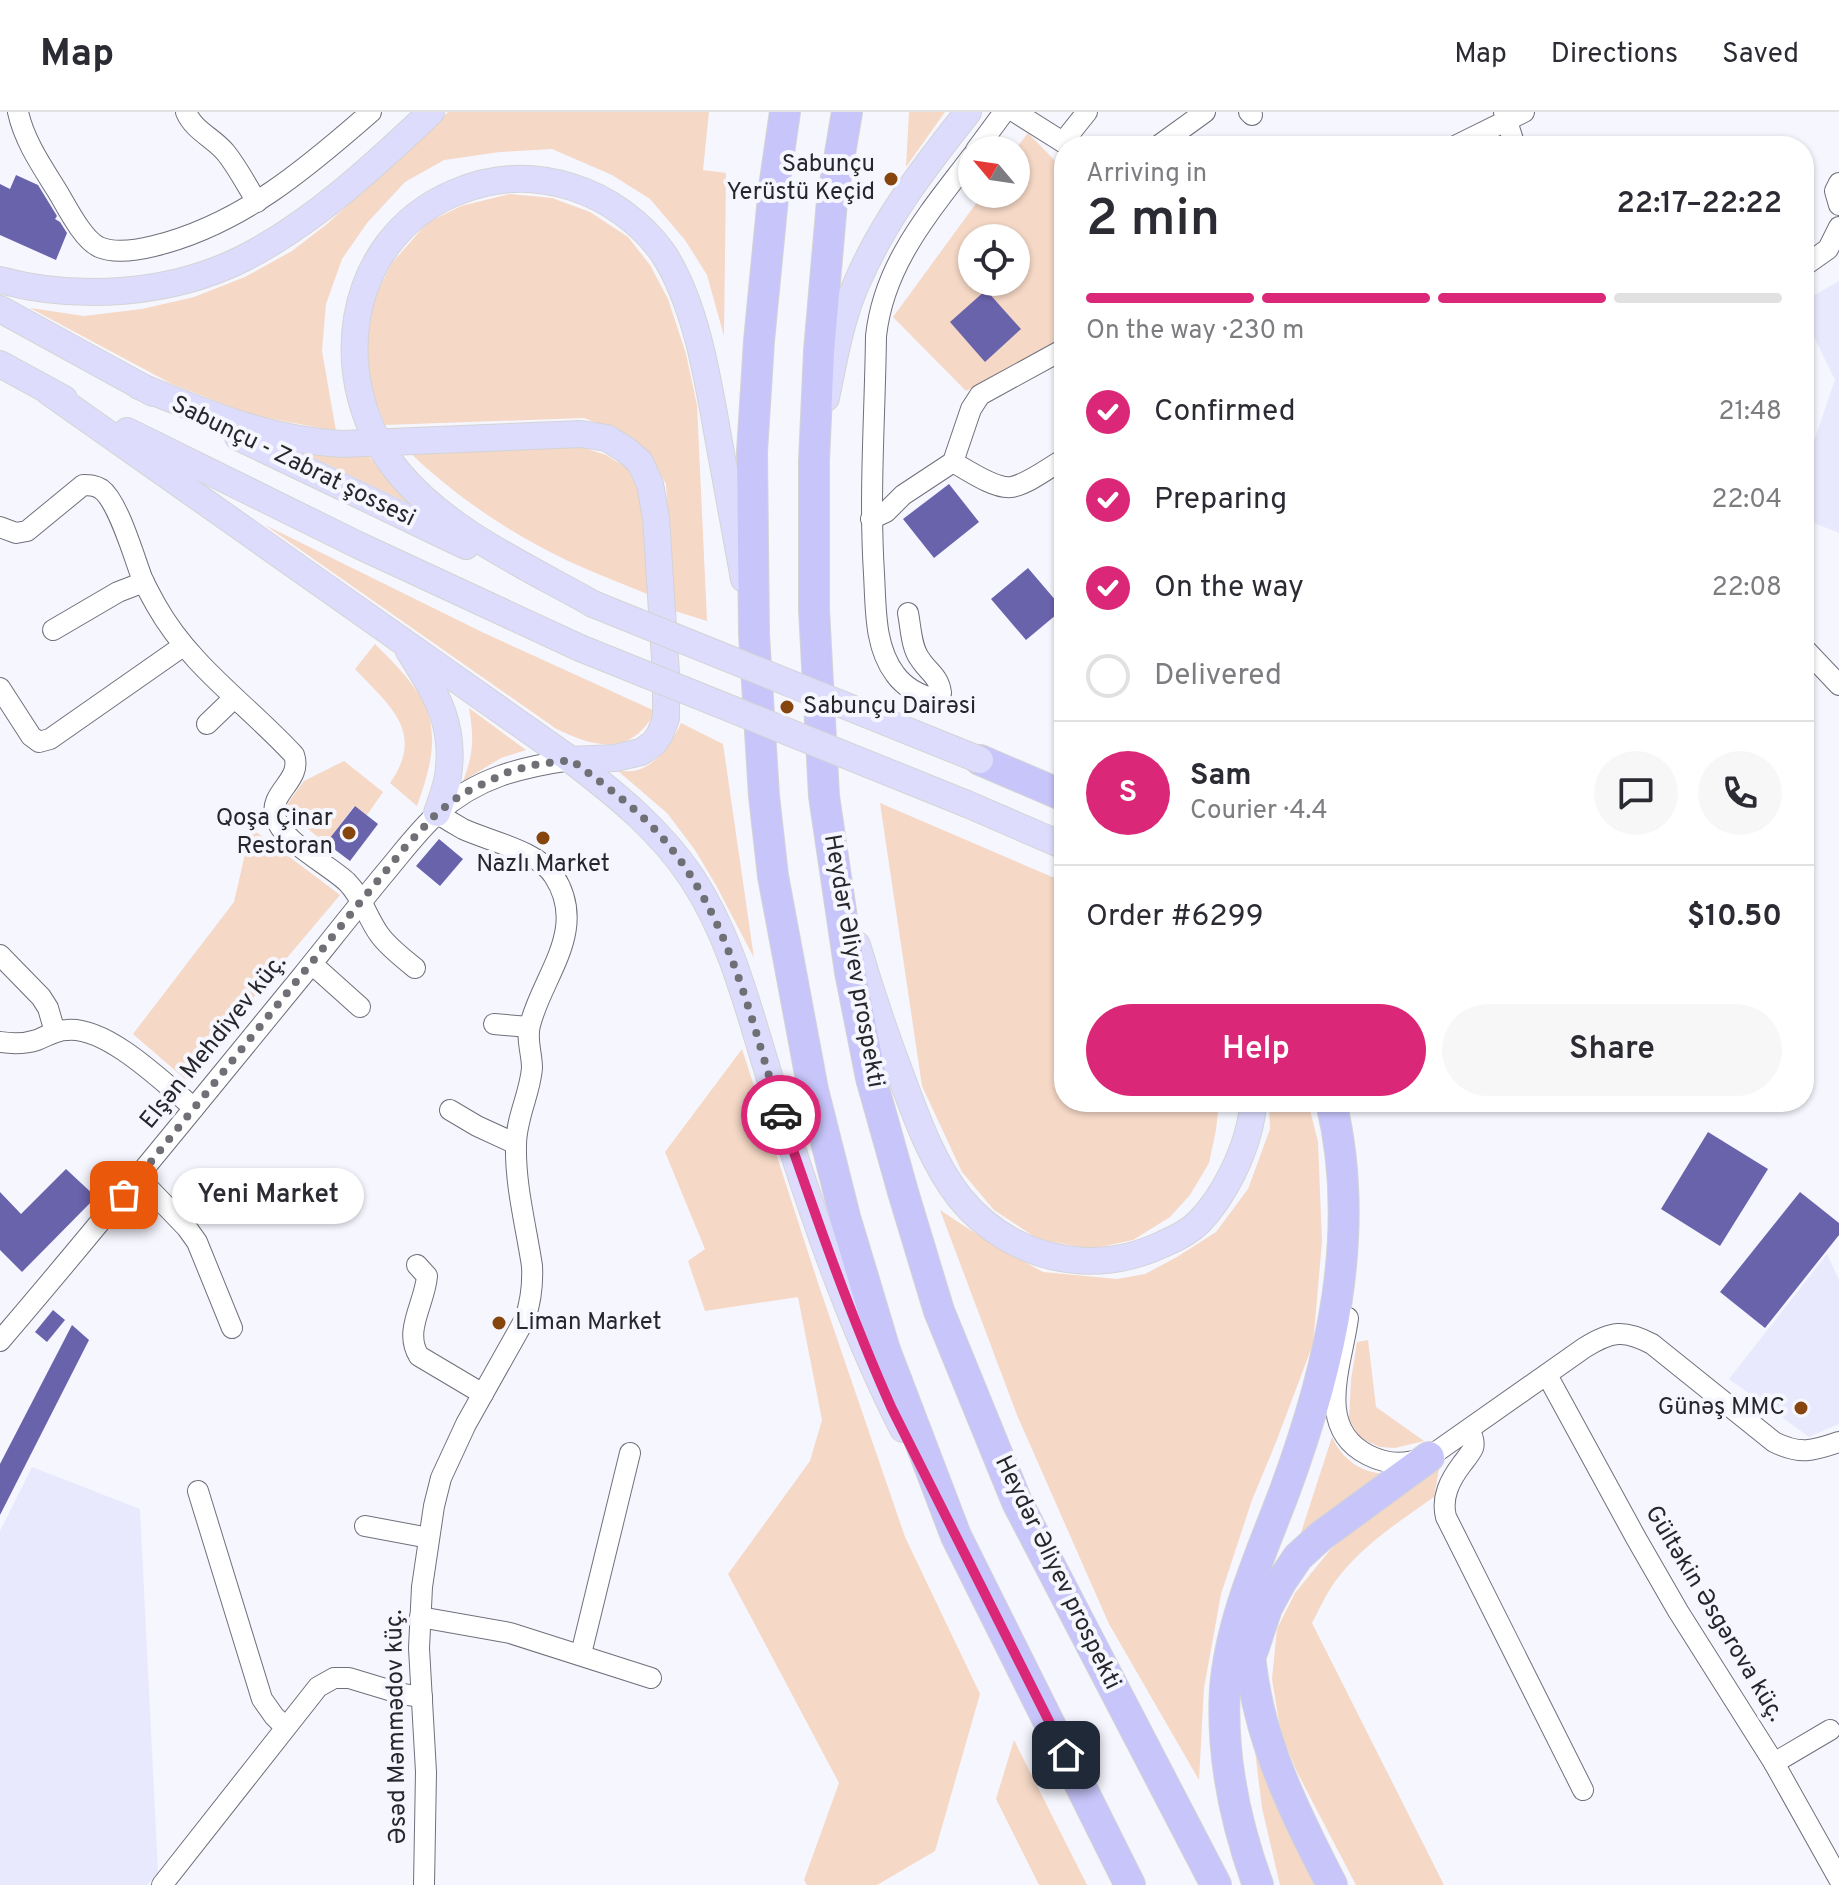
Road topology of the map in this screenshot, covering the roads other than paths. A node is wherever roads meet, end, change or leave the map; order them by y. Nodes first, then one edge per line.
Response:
1 (18, 112) edge
2 (186, 112) edge
3 (371, 112) edge
4 (785, 112) edge
5 (847, 112) edge
6 (968, 112) edge
7 (1004, 112) edge
8 (1015, 112) edge
9 (1087, 112) edge
10 (1205, 112) edge
11 (423, 115) edge
12 (1511, 115) edge
13 (986, 136) edge
14 (1054, 136) edge
15 (1071, 136) edge
16 (1172, 136) edge
17 (1473, 136) edge
18 (1514, 136) edge
19 (958, 175) edge
20 (1839, 183) edge
21 (257, 202) junction
22 (1839, 205) edge
23 (1839, 227) edge
24 (1814, 259) edge
25 (0, 280) edge
26 (0, 309) edge
27 (1054, 354) edge
28 (0, 364) edge
29 (139, 386) junction
30 (49, 392) junction
31 (377, 442) junction
32 (814, 461) junction
33 (953, 462) junction
34 (1054, 465) edge
35 (871, 519) junction
36 (0, 527) edge
37 (144, 582) junction
38 (593, 604) junction
39 (908, 613) dead end
40 (53, 630) dead end
41 (754, 634) junction
42 (403, 641) junction
43 (183, 646) junction
44 (1814, 659) edge
45 (1839, 685) edge
46 (0, 688) edge
47 (234, 698) junction
48 (207, 724) dead end
49 (571, 760) junction
50 (980, 760) joint
51 (1054, 792) edge
52 (437, 813) junction
53 (1054, 842) edge
54 (835, 868) junction
55 (362, 900) junction
56 (0, 955) edge
57 (312, 964) junction
58 (415, 968) dead end
59 (360, 1007) dead end
60 (494, 1024) dead end
61 (529, 1027) junction
62 (55, 1032) junction
63 (0, 1042) edge
64 (194, 1108) junction
65 (450, 1110) dead end
66 (1252, 1112) edge
67 (1334, 1115) edge
68 (516, 1144) junction
69 (139, 1178) junction
70 (417, 1265) dead end
71 (232, 1328) dead end
72 (0, 1341) edge
73 (1547, 1375) junction
74 (483, 1394) junction
75 (1469, 1430) junction
76 (1839, 1442) edge
77 (630, 1453) dead end
78 (1429, 1457) junction
79 (198, 1491) dead end
80 (365, 1526) dead end
81 (956, 1536) junction
82 (429, 1538) junction
83 (1255, 1570) junction
84 (420, 1617) junction
85 (581, 1654) junction
86 (1250, 1664) junction
87 (651, 1678) dead end
88 (422, 1697) junction
89 (285, 1727) junction
90 (1830, 1730) dead end
91 (1774, 1763) junction
92 (1583, 1790) dead end
93 (1839, 1879) edge
94 (162, 1885) edge
95 (424, 1885) edge
96 (1130, 1885) edge
97 (1216, 1885) edge
98 (1258, 1885) edge
99 (1332, 1885) edge

1 - 21 street
2 - 21 street
3 - 21 street
4 - 41 highway
5 - 32 highway, Heydər Əliyev prospekti
6 - 32 main road
7 - 13 street
8 - 14 street
9 - 15 street
10 - 16 street
11 - 25 main road
12 - 17 street
12 - 18 street
19 - 35 street
20 - 22 street
23 - 24 street
26 - 29 main road, Sabunçu - Zabrat şossesi
27 - 33 street
28 - 30 main road
29 - 31 main road
29 - 38 main road, Sabunçu - Zabrat şossesi
30 - 42 main road
30 - 53 main road, bridge
31 - 38 main road
31 - 41 main road
31 - 49 main road
32 - 54 highway, Heydər Əliyev prospekti
33 - 34 street
33 - 35 street
35 - 39 street
36 - 37 street
37 - 40 street
37 - 43 street
38 - 50 main road, bridge
41 - 81 highway
42 - 49 main road
42 - 52 main road
43 - 46 street
43 - 47 street
44 - 45 street
47 - 48 street
47 - 55 street
49 - 52 street, Elşən Mehdiyev küç.
49 - 81 main road
50 - 51 highway
52 - 55 street, Elşən Mehdiyev küç.
52 - 61 street, Əsəd Məmmədov küç.
54 - 66 main road
54 - 97 highway, Heydər Əliyev prospekti
55 - 57 street, Elşən Mehdiyev küç.
55 - 58 street
56 - 62 street
57 - 59 street
57 - 64 street, Elşən Mehdiyev küç.
60 - 61 street
61 - 68 street, Əsəd Məmmədov küç.
62 - 63 street
62 - 64 street
64 - 69 street, Elşən Mehdiyev küç.
65 - 68 street
67 - 78 street
67 - 83 highway
68 - 74 street, Əsəd Məmmədov küç.
69 - 71 street
69 - 72 street, Elşən Mehdiyev küç.
70 - 74 street
73 - 75 street
73 - 76 street
73 - 91 street, Gültəkin Əsgərova küç.
74 - 82 street, Əsəd Məmmədov küç.
75 - 78 street
75 - 92 street
77 - 85 street
78 - 86 highway
79 - 89 street
80 - 82 street
81 - 96 highway
82 - 84 street, Əsəd Məmmədov küç.
83 - 86 highway
83 - 98 highway
84 - 85 street
84 - 88 street, Əsəd Məmmədov küç.
85 - 87 street
86 - 99 highway
88 - 89 street
88 - 95 street, Əsəd Məmmədov küç.
89 - 94 street
90 - 91 street
91 - 93 street, Gültəkin Əsgərova küç.

